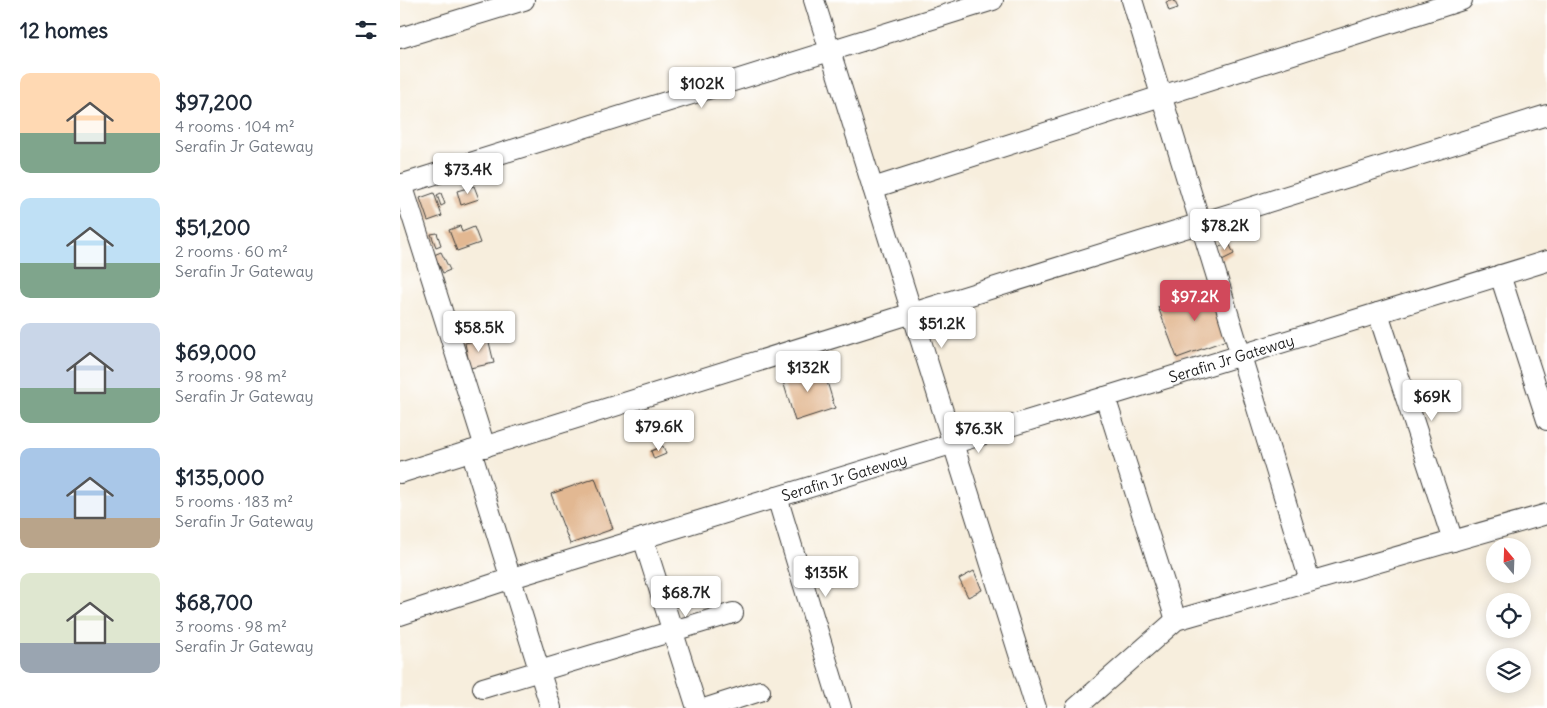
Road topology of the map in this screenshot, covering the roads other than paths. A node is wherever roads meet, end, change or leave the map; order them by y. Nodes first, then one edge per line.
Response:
1 (524, 0) edge
2 (814, 0) edge
3 (993, 0) edge
4 (1132, 0) edge
5 (1462, 0) edge
6 (400, 38) edge
7 (830, 51) junction
8 (1162, 96) junction
9 (1547, 115) edge
10 (401, 184) edge
11 (873, 188) junction
12 (1201, 224) junction
13 (1547, 260) edge
14 (1500, 275) junction
15 (1378, 313) junction
16 (913, 314) junction
17 (1241, 355) junction
18 (1105, 398) junction
19 (1547, 420) edge
20 (953, 444) junction
21 (478, 449) junction
22 (400, 473) edge
23 (777, 497) junction
24 (1547, 514) edge
25 (643, 538) junction
26 (1453, 541) junction
27 (512, 578) junction
28 (1310, 581) junction
29 (732, 613) dead end
30 (400, 615) edge
31 (1176, 620) junction
32 (672, 631) junction
33 (540, 671) junction
34 (483, 688) dead end
35 (760, 691) dead end
36 (552, 708) edge
37 (696, 708) edge
38 (707, 708) edge
39 (841, 708) edge
40 (1036, 708) edge
41 (1076, 708) edge

1 - 6 street
2 - 7 street
3 - 7 street
4 - 8 street
5 - 8 street
7 - 10 street
7 - 11 street
8 - 11 street
8 - 12 street
9 - 12 street
10 - 21 street
11 - 16 street
12 - 16 street
12 - 17 street
13 - 14 street, Serafin Jr Gateway
14 - 15 street, Serafin Jr Gateway
14 - 19 street
15 - 17 street, Serafin Jr Gateway
15 - 26 street
16 - 20 street
16 - 21 street
17 - 18 street, Serafin Jr Gateway
17 - 28 street
18 - 20 street, Serafin Jr Gateway
18 - 31 street
20 - 23 street, Serafin Jr Gateway
20 - 40 street
21 - 22 street
21 - 27 street
23 - 25 street, Serafin Jr Gateway
23 - 39 street
24 - 26 street
25 - 27 street, Serafin Jr Gateway
25 - 32 street
26 - 28 street
27 - 30 street, Serafin Jr Gateway
27 - 33 street
28 - 31 street
29 - 32 street
31 - 41 street
32 - 33 street
32 - 37 street
33 - 34 street
33 - 36 street
35 - 38 street

